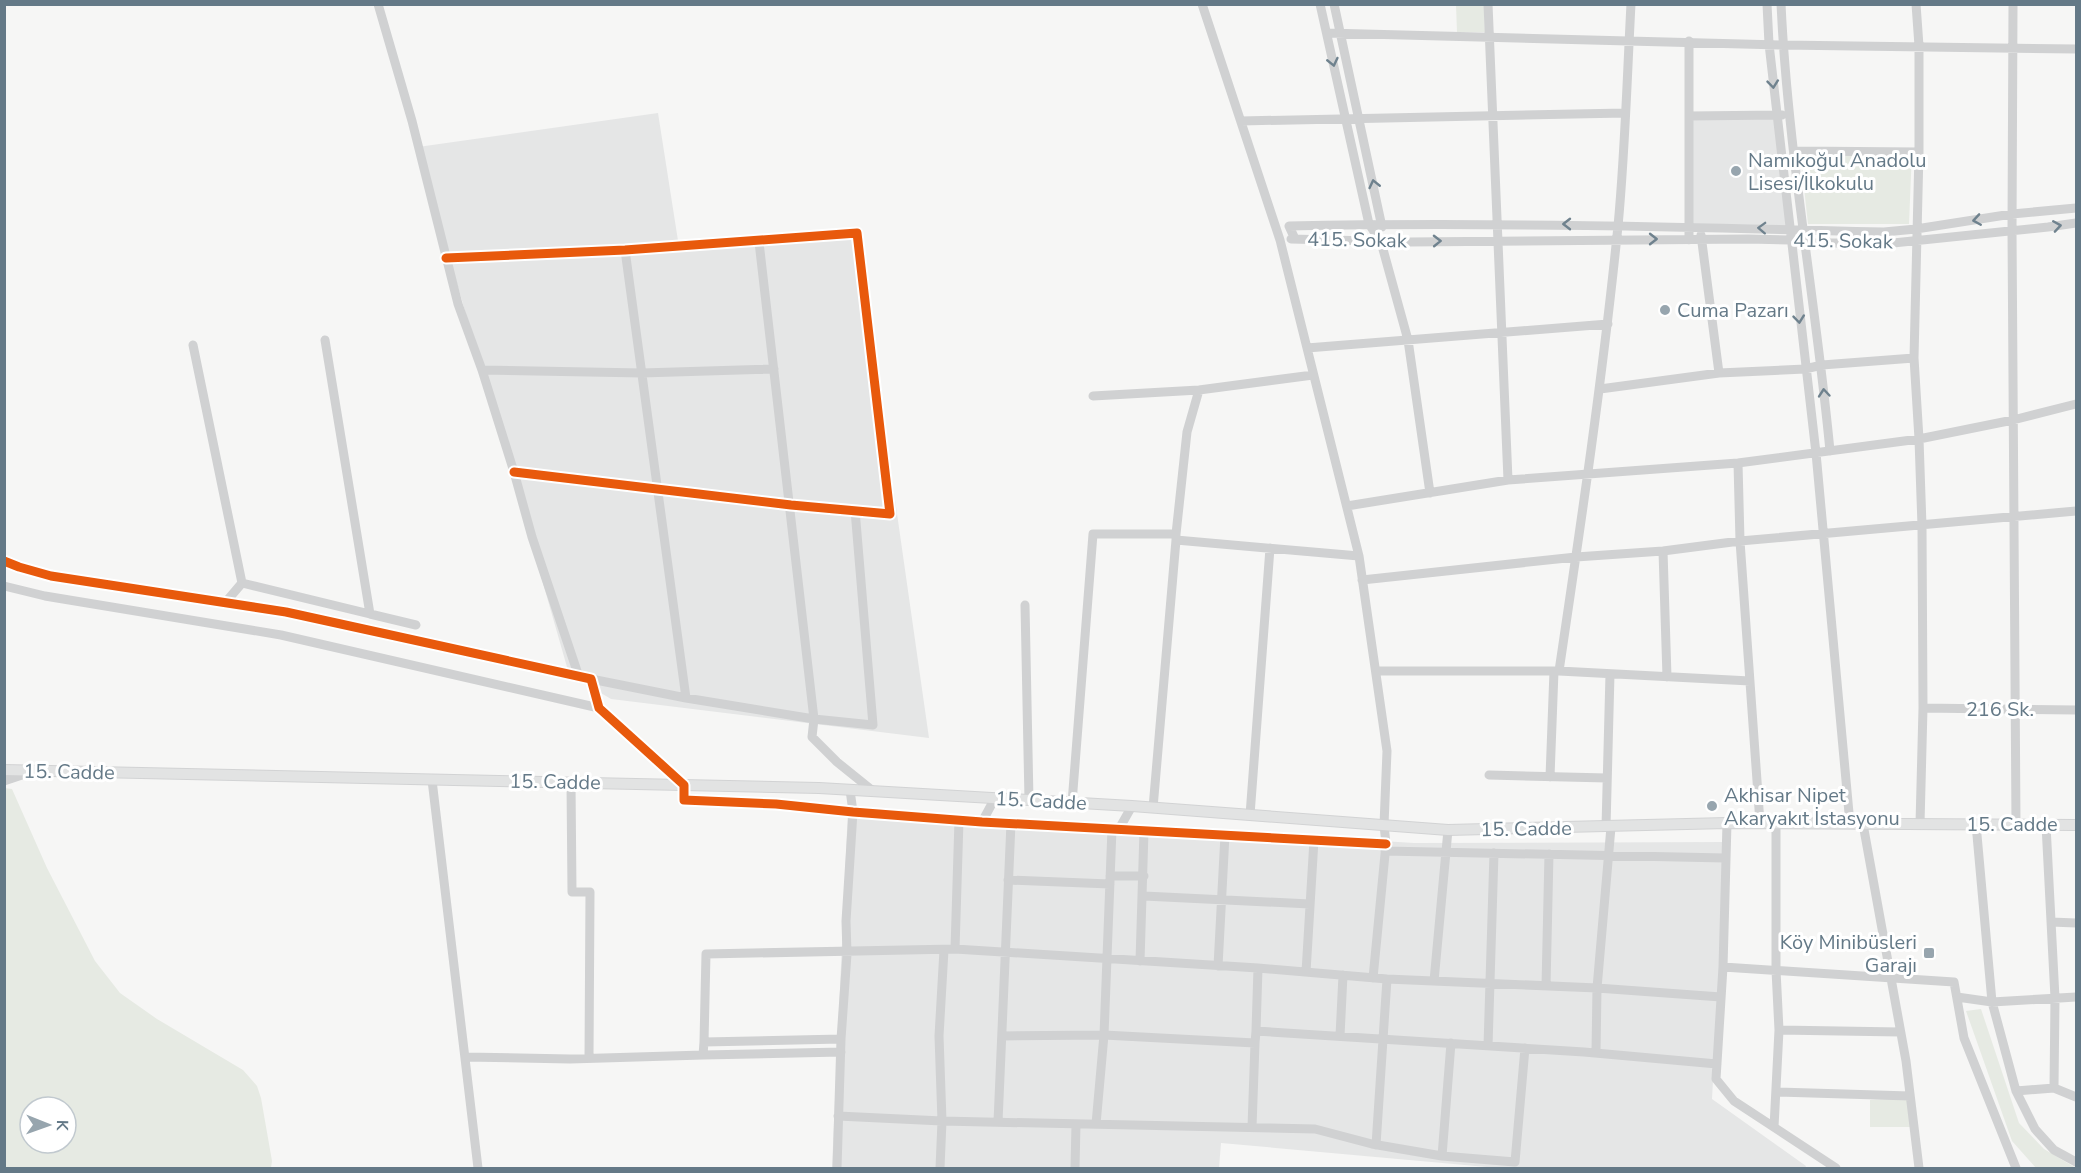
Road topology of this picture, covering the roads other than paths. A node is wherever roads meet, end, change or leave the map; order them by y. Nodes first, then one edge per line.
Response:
1 (378, 4) edge
2 (1202, 4) edge
3 (1320, 4) edge
4 (1334, 4) edge
5 (1488, 4) edge
6 (1631, 4) edge
7 (1767, 4) edge
8 (1781, 4) edge
9 (1916, 4) edge
10 (2013, 4) edge
11 (1327, 33) junction
12 (1340, 34) junction
13 (1489, 36) junction
14 (1629, 40) junction
15 (1689, 41) junction
16 (1769, 44) junction
17 (1783, 45) junction
18 (1919, 46) junction
19 (2013, 49) junction
20 (2076, 49) edge
21 (1625, 113) junction
22 (1791, 114) junction
23 (1689, 116) junction
24 (1777, 116) junction
25 (1492, 117) junction
26 (1359, 118) junction
27 (1346, 119) junction
28 (1241, 121) junction
29 (1795, 151) junction
30 (1918, 152) junction
31 (2076, 208) edge
32 (2012, 214) junction
33 (2076, 223) edge
34 (1369, 224) junction
35 (1383, 224) junction
36 (1497, 224) junction
37 (1618, 226) junction
38 (1700, 226) junction
39 (1689, 227) junction
40 (1790, 229) junction
41 (1916, 229) junction
42 (1804, 230) junction
43 (2012, 230) junction
44 (1295, 239) junction
45 (1616, 239) junction
46 (1280, 240) junction
47 (1689, 240) junction
48 (1702, 240) junction
49 (1790, 240) junction
50 (1497, 241) junction
51 (1916, 241) junction
52 (759, 242) junction
53 (1381, 242) junction
54 (1805, 243) junction
55 (625, 250) junction
56 (446, 258) junction
57 (1608, 324) junction
58 (1501, 333) junction
59 (325, 340) dead end
60 (1408, 340) junction
61 (193, 345) dead end
62 (1307, 348) junction
63 (1914, 358) junction
64 (1822, 365) junction
65 (774, 369) junction
66 (1805, 369) junction
67 (482, 370) junction
68 (642, 373) junction
69 (1719, 373) junction
70 (1313, 375) junction
71 (1600, 389) junction
72 (1199, 390) junction
73 (1092, 396) dead end
74 (2076, 404) edge
75 (2013, 420) junction
76 (1919, 439) junction
77 (1830, 451) junction
78 (1816, 453) junction
79 (1738, 463) junction
80 (514, 472) junction
81 (1589, 474) junction
82 (1508, 480) junction
83 (659, 488) junction
84 (1430, 493) junction
85 (791, 505) junction
86 (1347, 506) junction
87 (855, 510) junction
88 (2076, 511) edge
89 (2013, 516) junction
90 (1922, 525) junction
91 (1822, 534) junction
92 (1176, 537) junction
93 (1740, 542) junction
94 (1270, 548) junction
95 (1663, 550) junction
96 (1359, 556) junction
97 (1576, 557) junction
98 (4, 561) edge
99 (1362, 580) junction
100 (242, 583) junction
101 (4, 586) edge
102 (225, 603) junction
103 (1025, 605) dead end
104 (370, 614) junction
105 (416, 625) dead end
106 (1376, 671) junction
107 (1556, 671) junction
108 (1610, 674) junction
109 (579, 676) junction
110 (1666, 677) junction
111 (591, 679) junction
112 (1750, 681) junction
113 (686, 698) junction
114 (599, 708) junction
115 (1923, 708) junction
116 (2014, 709) junction
117 (2076, 710) edge
118 (814, 719) junction
119 (4, 770) edge
120 (33, 771) junction
121 (1489, 775) dead end
122 (1550, 777) junction
123 (1607, 778) junction
124 (432, 780) junction
125 (4, 781) edge
126 (571, 783) junction
127 (684, 785) junction
128 (850, 790) junction
129 (873, 791) junction
130 (994, 798) junction
131 (1029, 800) junction
132 (1072, 803) junction
133 (1132, 806) junction
134 (1153, 808) junction
135 (853, 812) junction
136 (1250, 815) junction
137 (959, 820) junction
138 (982, 822) junction
139 (1011, 823) junction
140 (1727, 823) junction
141 (1760, 824) junction
142 (1776, 824) junction
143 (1850, 824) junction
144 (1863, 824) junction
145 (1920, 824) junction
146 (1976, 824) junction
147 (2016, 824) junction
148 (1384, 825) junction
149 (2046, 825) junction
150 (2076, 825) edge
151 (1609, 827) junction
152 (1115, 829) junction
153 (1448, 830) junction
154 (1144, 831) junction
155 (1225, 835) junction
156 (1314, 840) junction
157 (1386, 848) junction
158 (1444, 852) junction
159 (1494, 853) junction
160 (1549, 854) junction
161 (1610, 855) junction
162 (1725, 858) junction
163 (1144, 876) junction
164 (1008, 880) junction
165 (1110, 880) junction
166 (1143, 896) junction
167 (1222, 900) junction
168 (1310, 904) junction
169 (2050, 922) junction
170 (2076, 923) edge
171 (955, 949) junction
172 (944, 950) junction
173 (847, 951) junction
174 (1006, 952) junction
175 (1107, 959) junction
176 (1140, 961) junction
177 (1218, 966) junction
178 (1723, 967) junction
179 (1258, 968) junction
180 (1776, 970) junction
181 (1306, 972) junction
182 (1343, 975) junction
183 (1373, 978) junction
184 (1890, 978) junction
185 (1387, 979) junction
186 (1434, 981) junction
187 (1490, 984) junction
188 (1546, 986) junction
189 (1597, 988) junction
190 (1721, 997) junction
191 (1957, 997) junction
192 (2076, 997) edge
193 (2055, 998) junction
194 (1992, 1002) junction
195 (1779, 1030) junction
196 (1256, 1031) junction
197 (1900, 1032) junction
198 (1104, 1035) junction
199 (1002, 1036) junction
200 (1340, 1036) junction
201 (841, 1039) junction
202 (1384, 1039) junction
203 (704, 1042) junction
204 (1255, 1043) junction
205 (1451, 1043) junction
206 (1488, 1046) junction
207 (1525, 1048) junction
208 (841, 1052) junction
209 (1596, 1053) junction
210 (703, 1055) junction
211 (465, 1057) junction
212 (589, 1058) junction
213 (1717, 1064) junction
214 (2054, 1088) junction
215 (2016, 1091) junction
216 (1776, 1092) junction
217 (1910, 1096) junction
218 (2076, 1097) edge
219 (838, 1116) junction
220 (942, 1121) junction
221 (998, 1122) junction
222 (1076, 1124) junction
223 (1096, 1124) junction
224 (1252, 1127) junction
225 (1774, 1127) junction
226 (1376, 1145) junction
227 (1442, 1156) junction
228 (2076, 1162) edge
229 (478, 1168) edge
230 (837, 1168) edge
231 (940, 1168) edge
232 (1075, 1168) edge
233 (1836, 1168) edge
234 (1919, 1168) edge
235 (2016, 1168) edge

1 - 56 street
2 - 28 street
3 - 11 street
4 - 12 street
5 - 13 street
6 - 14 street
7 - 16 street
8 - 17 street
9 - 18 street
10 - 19 street
11 - 12 street
11 -> 27 street
12 - 13 street
12 - 26 street
13 - 14 street
13 - 25 street
14 - 15 street
14 - 21 street
15 - 16 street
15 - 23 street
16 - 17 street
16 -> 24 street
17 - 18 street
17 - 22 street
18 - 19 street
18 - 30 street
19 - 20 street
19 - 32 street
21 - 25 street
21 - 37 street
22 - 24 street
22 - 29 street
23 - 24 street
23 - 39 street
24 - 40 street
25 - 26 street
25 - 36 street
26 - 27 street
35 -> 26 street
27 - 28 street
27 - 34 street
28 - 46 street
29 - 30 street
29 - 42 street
30 - 41 street
31 - 32 street, 415. Sokak
32 -> 41 street, 415. Sokak
32 - 43 street
43 -> 33 street, 415. Sokak
34 - 35 street, 415. Sokak
34 - 44 street, 415. Sokak
34 - 53 street
35 - 36 street, 415. Sokak
35 - 53 street
37 -> 36 street, 415. Sokak
36 - 50 street
37 - 39 street, 415. Sokak
37 - 45 street
38 - 39 street, 415. Sokak
40 -> 38 street, 415. Sokak
38 - 48 street
39 - 47 street
40 - 42 street, 415. Sokak
40 - 49 street
41 - 42 street, 415. Sokak
41 - 51 street
42 - 54 street
43 - 51 street, 415. Sokak
43 - 75 street
44 - 46 street
44 - 53 street, 415. Sokak
45 -> 47 street, 415. Sokak
45 - 50 street, 415. Sokak
45 - 57 street
46 - 62 street
47 - 48 street, 415. Sokak
48 - 49 street, 415. Sokak
48 - 69 street
49 - 54 street, 415. Sokak
49 -> 66 street
53 -> 50 street, 415. Sokak
50 - 58 street
51 - 54 street, 415. Sokak
51 - 63 street
52 - 55 street
52 - 65 street
52 - 87 street
53 - 60 street
54 - 64 street
55 - 56 street
55 - 68 street
56 - 67 street
57 - 58 street
57 - 71 street
58 - 60 street
58 - 82 street
59 - 104 street
60 - 62 street
60 - 84 street
61 - 100 street
62 - 70 street
63 - 64 street
63 - 76 street
64 - 66 street
77 -> 64 street
65 - 68 street
65 - 85 street
66 - 69 street
66 - 78 street
67 - 68 street
67 - 80 street
68 - 83 street
69 - 71 street
70 - 72 street
70 - 86 street
71 - 81 street
72 - 73 street
72 - 92 street
74 - 75 street
75 - 76 street
75 - 89 street
76 - 77 street
76 - 90 street
77 - 78 street
78 - 79 street
78 - 91 street
79 - 81 street
79 - 93 street
80 - 83 street
80 - 109 street
81 - 82 street
81 - 97 street
82 - 84 street
83 - 85 street
83 - 113 street
84 - 86 street
85 - 87 street
85 - 118 street
86 - 96 street
87 - 118 street
88 - 89 street
89 - 90 street
89 - 116 street
90 - 91 street
90 - 115 street
91 - 93 street
91 - 143 street
92 - 94 street
92 - 132 street
92 - 134 street
93 - 95 street
93 - 112 street
94 - 96 street
94 - 136 street
95 - 97 street
95 - 110 street
96 - 99 street
97 - 99 street
97 - 107 street
98 - 102 street
99 - 106 street
100 - 102 street
100 - 104 street
101 - 114 street
102 - 109 street
103 - 131 street
104 - 105 street
106 - 107 street
106 - 148 street
107 - 108 street
107 - 122 street
108 - 110 street
108 - 123 street
109 - 111 street
110 - 112 street
111 - 113 street
111 - 114 street
112 - 141 street
113 - 118 street
114 - 127 street
115 - 116 street, 216 Sk.
115 - 145 street
116 - 117 street, 216 Sk.
116 - 147 street
118 - 129 street
119 - 120 main road, 15. Cadde
120 - 124 main road, 15. Cadde
120 - 125 street
121 - 122 street
122 - 123 street
123 - 151 street
124 - 126 main road, 15. Cadde
124 - 211 street
126 - 127 main road, 15. Cadde
126 - 212 street
127 - 128 main road, 15. Cadde
127 - 135 street
128 - 129 main road, 15. Cadde
128 - 135 street
129 - 130 main road, 15. Cadde
130 - 131 main road, 15. Cadde
130 - 138 street
131 - 132 main road, 15. Cadde
132 - 133 main road, 15. Cadde
133 - 134 main road, 15. Cadde
133 - 152 street
134 - 136 main road, 15. Cadde
135 - 137 street
135 - 173 street
136 - 148 main road, 15. Cadde
137 - 138 street
137 - 171 street
138 - 139 street
139 - 152 street
139 - 164 street
140 - 141 main road, 15. Cadde
140 - 151 main road, 15. Cadde
140 - 162 street
141 - 142 main road, 15. Cadde
142 - 143 main road, 15. Cadde
142 - 180 street
143 - 144 main road, 15. Cadde
144 - 145 main road, 15. Cadde
144 - 184 street
145 - 146 main road, 15. Cadde
146 - 147 main road, 15. Cadde
146 - 194 street
147 - 149 main road, 15. Cadde
148 - 153 main road, 15. Cadde
148 - 157 street
149 - 150 main road, 15. Cadde
149 - 169 street
151 - 153 main road, 15. Cadde
151 - 161 street
152 - 154 street
152 - 165 street
153 - 158 street
154 - 155 street
154 - 163 street
155 - 156 street
155 - 167 street
156 - 157 street
156 - 168 street
157 - 158 street
157 - 183 street
158 - 159 street
158 - 186 street
159 - 160 street
159 - 187 street
160 - 161 street
160 - 188 street
161 - 162 street
161 - 189 street
162 - 178 street
163 - 165 street
163 - 166 street
164 - 165 street
164 - 174 street
165 - 175 street
166 - 167 street
166 - 176 street
167 - 168 street
167 - 177 street
168 - 181 street
169 - 170 street
169 - 193 street
171 - 172 street
171 - 174 street
172 - 173 street
172 - 220 street
173 - 201 street
173 - 203 street
174 - 175 street
174 - 199 street
175 - 176 street
175 - 198 street
176 - 177 street
177 - 179 street
178 - 180 street
178 - 190 street
179 - 181 street
179 - 196 street
180 - 184 street
180 - 195 street
181 - 182 street
182 - 183 street
182 - 200 street
183 - 185 street
184 - 191 street
184 - 197 street
185 - 186 street
185 - 202 street
186 - 187 street
187 - 188 street
187 - 206 street
188 - 189 street
189 - 190 street
189 - 209 street
190 - 213 street
191 - 194 street
191 - 235 street
192 - 193 street
193 - 194 street
193 - 214 street
194 - 215 street
195 - 197 street
195 - 216 street
196 - 200 street
196 - 204 street
197 - 217 street
198 - 199 street
198 - 204 street
198 - 223 street
199 - 221 street
200 - 202 street
201 - 203 street
201 - 208 street
202 - 205 street
202 - 226 street
203 - 210 street
204 - 224 street
205 - 206 street
205 - 227 street
206 - 207 street
207 - 209 street
207 - 227 street
208 - 210 street
208 - 219 street
209 - 213 street
210 - 212 street
211 - 212 street
211 - 229 street
213 - 225 street
214 - 215 street
214 - 218 street
215 - 228 street
216 - 217 street
216 - 225 street
217 - 234 street
219 - 220 street
219 - 230 street
220 - 221 street
220 - 231 street
221 - 222 street
222 - 223 street
222 - 232 street
223 - 224 street
224 - 226 street
225 - 233 street
226 - 227 street

